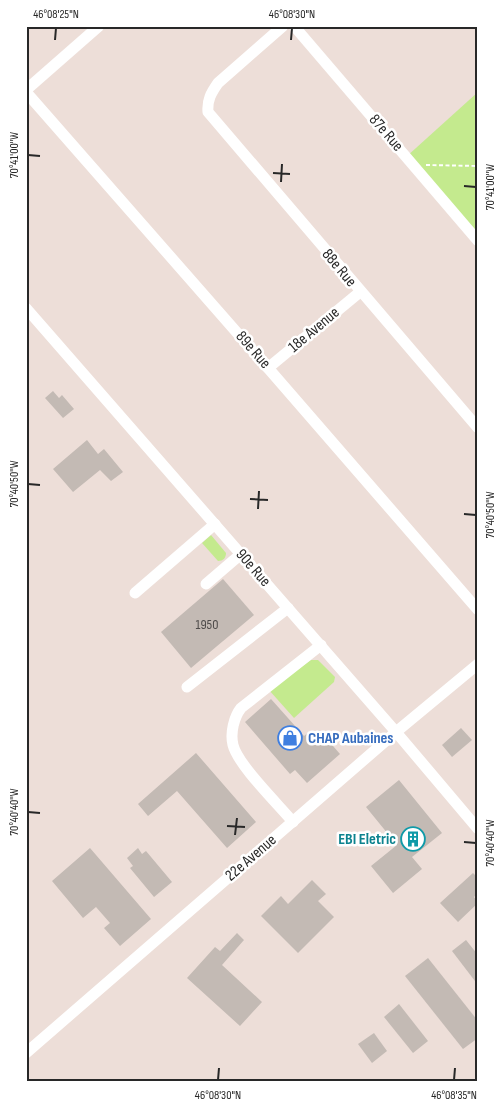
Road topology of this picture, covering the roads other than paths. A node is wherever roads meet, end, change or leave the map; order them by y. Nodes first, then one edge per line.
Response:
1 (99, 26) edge
2 (283, 26) edge
3 (294, 26) edge
4 (26, 91) edge
5 (478, 241) edge
6 (360, 292) junction
7 (26, 308) edge
8 (268, 368) junction
9 (478, 428) edge
10 (215, 524) junction
11 (241, 554) junction
12 (206, 584) dead end
13 (135, 592) dead end
14 (288, 608) junction
15 (478, 610) edge
16 (321, 645) junction
17 (478, 664) edge
18 (187, 687) dead end
19 (396, 732) junction
20 (293, 822) junction
21 (478, 829) edge
22 (26, 1053) edge

1 - 4 street
2 - 6 street, 88e Rue
3 - 5 street, 87e Rue
4 - 8 street, 89e Rue
6 - 8 street, 18e Avenue
6 - 9 street, 88e Rue
7 - 10 street, 90e Rue
8 - 15 street, 89e Rue
10 - 11 street, 90e Rue
10 - 13 street
11 - 12 street
11 - 14 street, 90e Rue
14 - 16 street, 90e Rue
14 - 18 street
16 - 19 street, 90e Rue
16 - 20 street
17 - 19 street, 22e Avenue
19 - 20 street, 22e Avenue
19 - 21 street, 90e Rue
20 - 22 street, 22e Avenue

